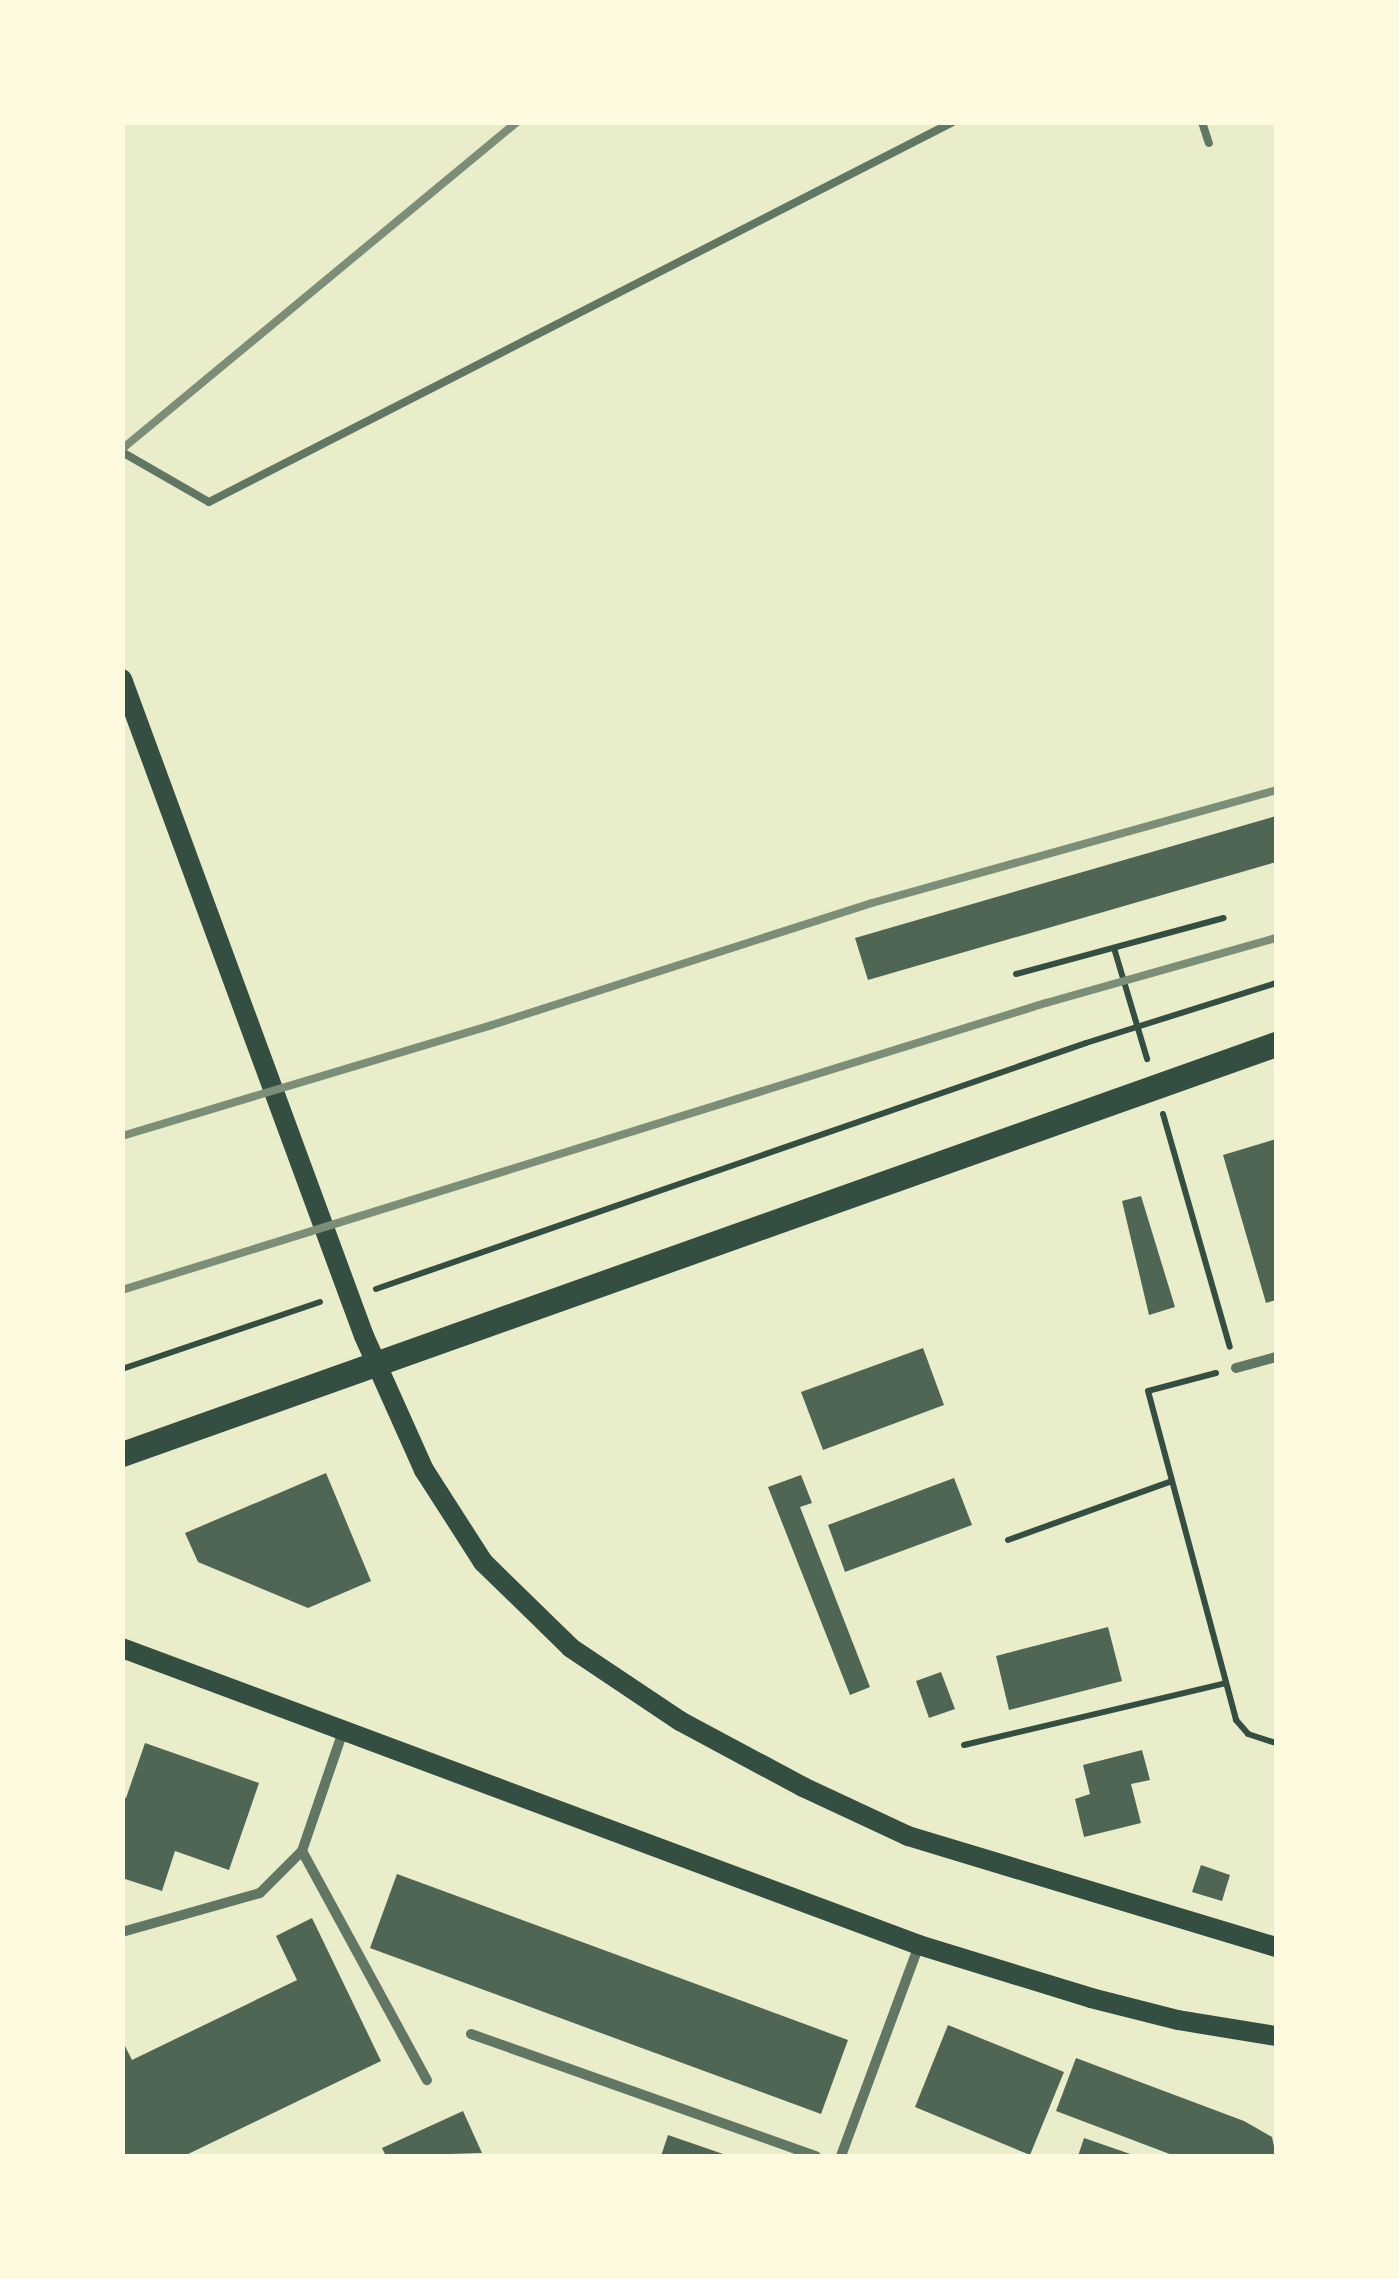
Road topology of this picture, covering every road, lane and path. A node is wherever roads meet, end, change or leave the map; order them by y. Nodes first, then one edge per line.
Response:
1 (953, 122) edge
2 (1202, 122) edge
3 (1209, 143) dead end
4 (122, 452) edge
5 (122, 679) edge
6 (1224, 918) dead end
7 (1016, 974) dead end
8 (1276, 983) edge
9 (1276, 1044) edge
10 (1179, 1170) dead end
11 (369, 1290) dead end
12 (335, 1298) dead end
13 (1276, 1357) edge
14 (1236, 1368) junction
15 (122, 1370) edge
16 (122, 1454) edge
17 (1172, 1481) junction
18 (1008, 1540) dead end
19 (122, 1648) edge
20 (1226, 1683) junction
21 (343, 1730) junction
22 (1276, 1743) edge
23 (964, 1745) dead end
24 (302, 1850) junction
25 (122, 1932) edge
26 (919, 1945) junction
27 (1276, 1947) edge
28 (472, 2034) dead end
29 (1276, 2036) edge
30 (427, 2080) dead end
31 (816, 2156) edge
32 (841, 2156) edge

1 - 4 lane
2 - 3 lane
5 - 27 main road
6 - 7 path
8 - 11 path
9 - 16 main road
10 - 14 path
12 - 15 path
13 - 14 street
14 - 17 path
17 - 18 path
17 - 20 path
19 - 21 main road
20 - 22 path
20 - 23 path
21 - 24 street
21 - 26 main road
24 - 25 street
24 - 30 street
26 - 29 main road
26 - 32 street
28 - 31 street

